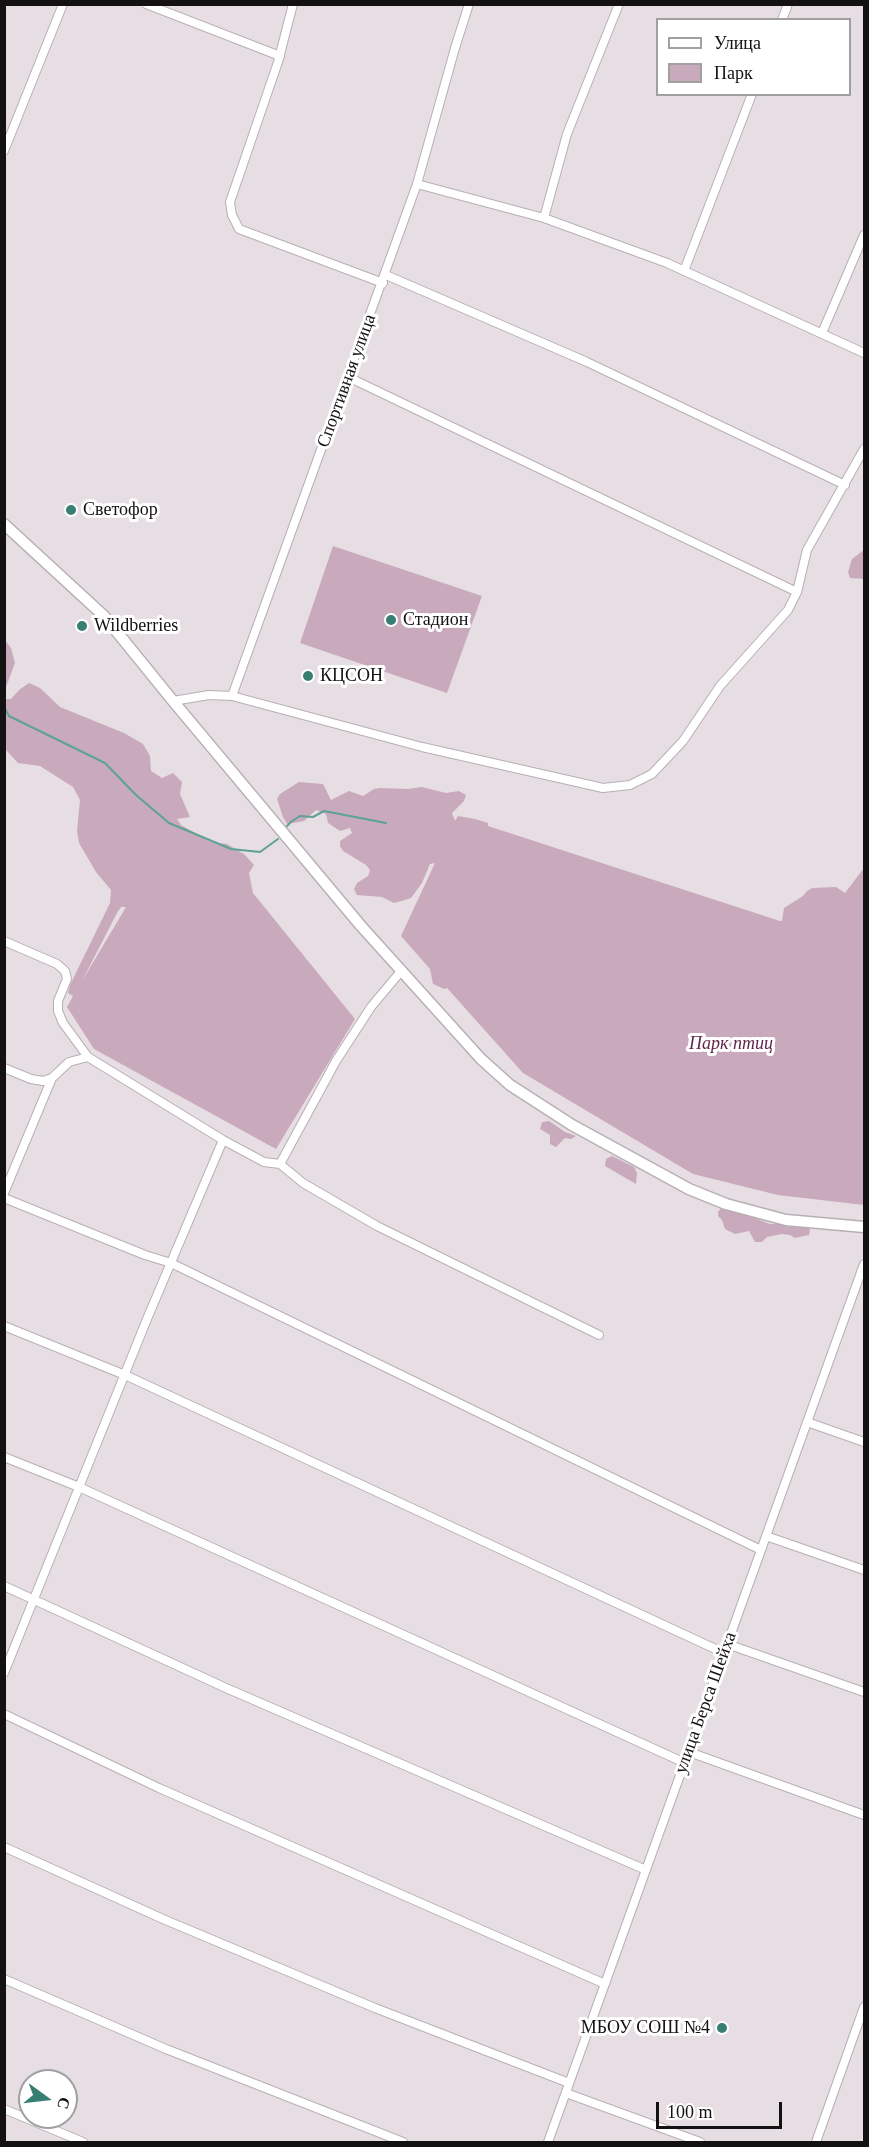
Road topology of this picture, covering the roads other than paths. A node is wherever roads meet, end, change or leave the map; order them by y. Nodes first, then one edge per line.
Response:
1 (63, 4) edge
2 (146, 4) edge
3 (293, 4) edge
4 (469, 4) edge
5 (619, 4) edge
6 (280, 56) junction
7 (751, 96) edge
8 (4, 151) edge
9 (417, 184) junction
10 (544, 218) junction
11 (864, 235) edge
12 (684, 271) junction
13 (384, 279) junction
14 (822, 333) junction
15 (864, 353) edge
16 (348, 376) junction
17 (864, 449) edge
18 (845, 485) junction
19 (4, 524) edge
20 (797, 592) junction
21 (232, 696) junction
22 (173, 701) junction
23 (4, 942) edge
24 (402, 970) junction
25 (88, 1057) junction
26 (4, 1068) edge
27 (52, 1078) junction
28 (223, 1140) junction
29 (280, 1164) junction
30 (4, 1196) edge
31 (864, 1227) edge
32 (171, 1263) junction
33 (864, 1264) edge
34 (4, 1326) edge
35 (598, 1335) dead end
36 (124, 1375) junction
37 (807, 1422) junction
38 (864, 1442) edge
39 (4, 1457) edge
40 (79, 1488) junction
41 (766, 1536) junction
42 (761, 1550) junction
43 (864, 1570) edge
44 (4, 1587) edge
45 (34, 1599) junction
46 (726, 1649) junction
47 (4, 1673) edge
48 (864, 1692) edge
49 (4, 1714) edge
50 (688, 1752) junction
51 (684, 1763) junction
52 (864, 1815) edge
53 (4, 1847) edge
54 (646, 1870) junction
55 (4, 1979) edge
56 (605, 1984) junction
57 (864, 2007) edge
58 (569, 2084) junction
59 (566, 2093) junction
60 (4, 2109) edge
61 (83, 2142) edge
62 (403, 2142) edge
63 (548, 2142) edge
64 (700, 2142) edge
65 (816, 2142) edge

1 - 8 street
2 - 6 street
3 - 6 street
4 - 9 street, Спортивная улица
5 - 10 street
6 - 13 street
7 - 12 street
9 - 10 street
9 - 13 street, Спортивная улица
10 - 12 street
11 - 14 street
12 - 14 street
13 - 16 street, Спортивная улица
13 - 18 street
14 - 15 street
16 - 20 street
16 - 21 street, Спортивная улица
17 - 18 street
18 - 20 street
19 - 22 main road
20 - 21 street
21 - 22 street
22 - 24 main road
23 - 25 street
24 - 29 street
24 - 31 main road
25 - 27 street
25 - 28 street
26 - 27 street
27 - 30 street
28 - 29 street
28 - 32 street
29 - 35 street
30 - 32 street
32 - 36 street
32 - 42 street
33 - 37 street, улица Берса Шейха
34 - 36 street
36 - 40 street
36 - 46 street
37 - 38 street
37 - 41 street, улица Берса Шейха
39 - 40 street
40 - 45 street
40 - 51 street
41 - 42 street, улица Берса Шейха
41 - 43 street
42 - 46 street, улица Берса Шейха
44 - 45 street
45 - 47 street
45 - 54 street
46 - 48 street
46 - 50 street, улица Берса Шейха
49 - 56 street
50 - 51 street, улица Берса Шейха
50 - 52 street
51 - 54 street, улица Берса Шейха
53 - 58 street
54 - 56 street, улица Берса Шейха
55 - 62 street
56 - 58 street, улица Берса Шейха
57 - 65 street
58 - 59 street, улица Берса Шейха
59 - 63 street, улица Берса Шейха
59 - 64 street
60 - 61 street

